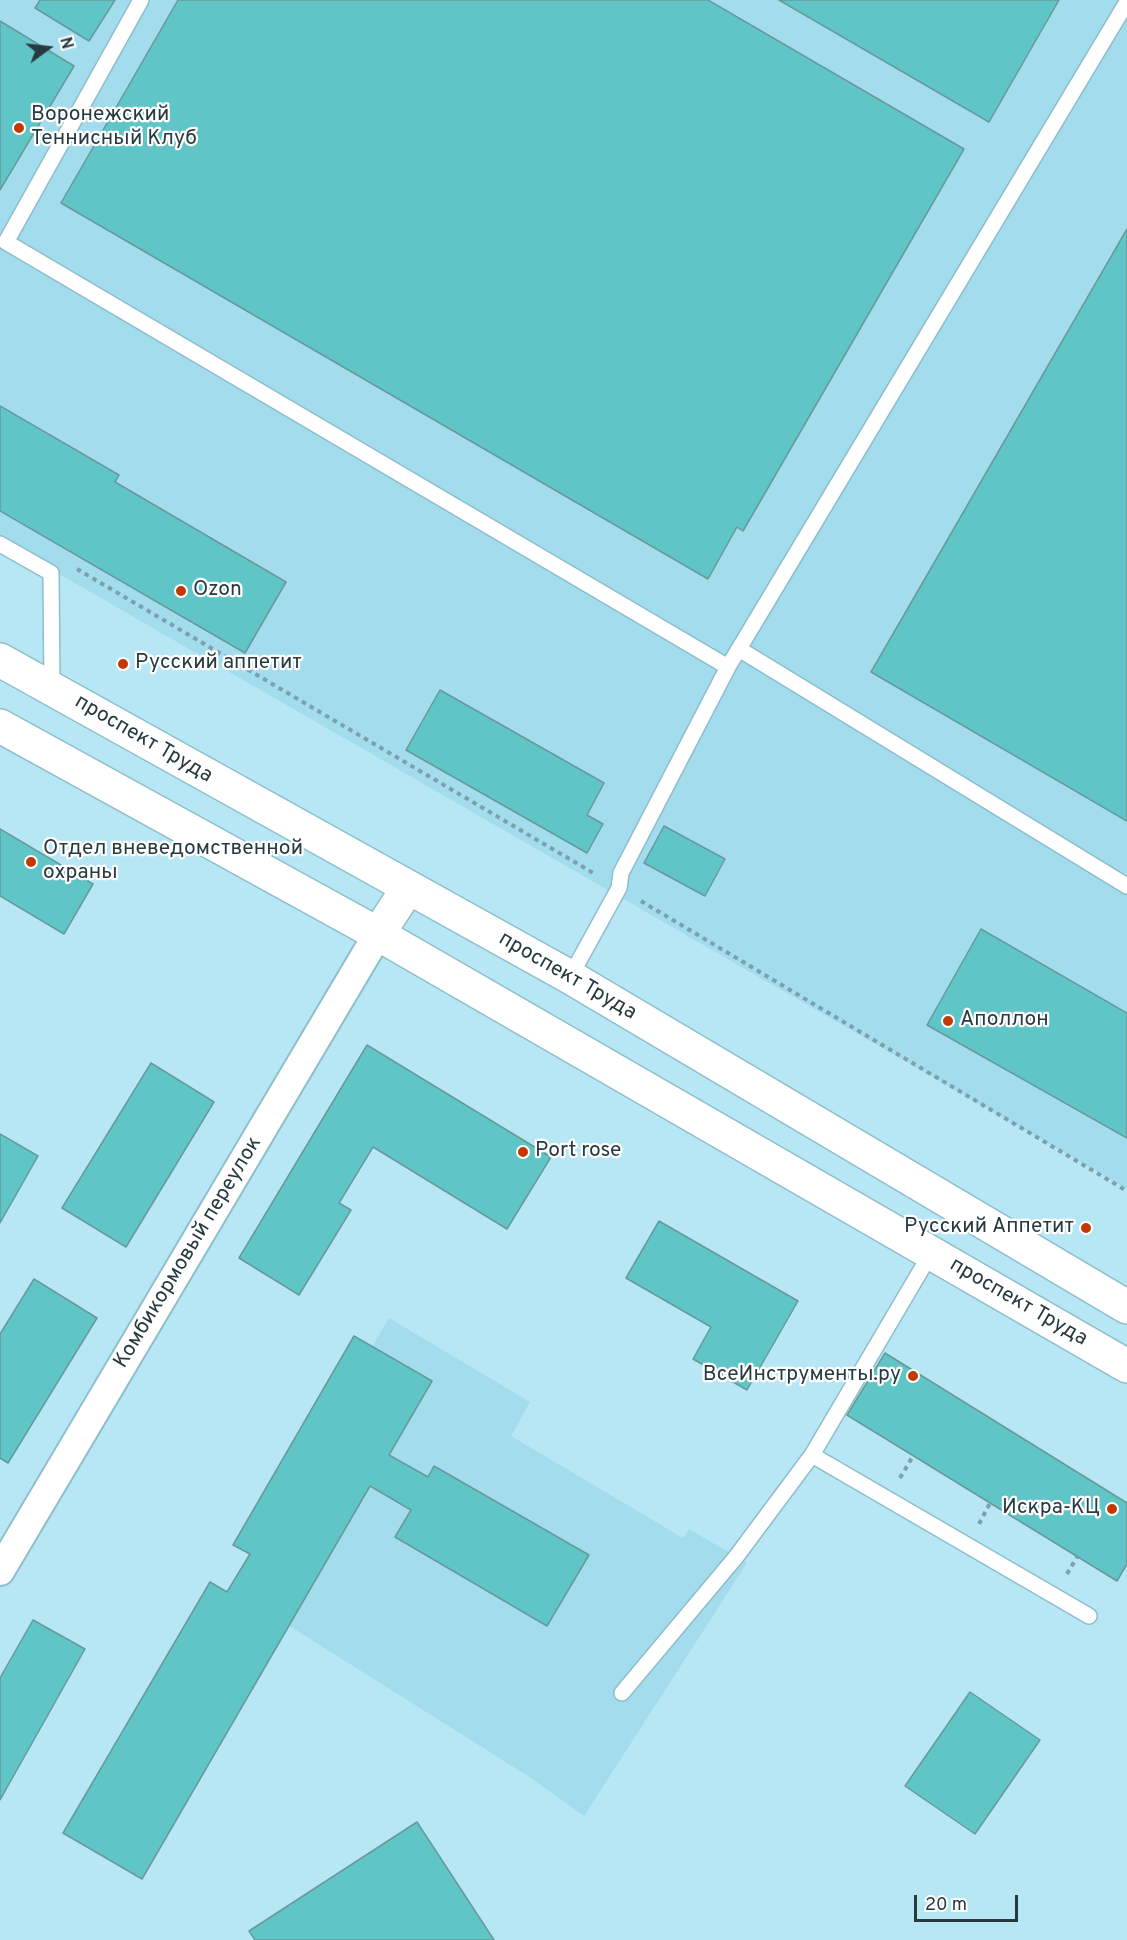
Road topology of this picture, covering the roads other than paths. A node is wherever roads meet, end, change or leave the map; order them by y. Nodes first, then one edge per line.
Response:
1 (141, 0) edge
2 (1127, 2) edge
3 (0, 544) edge
4 (739, 649) junction
5 (0, 660) edge
6 (729, 667) junction
7 (52, 689) junction
8 (0, 726) edge
9 (1127, 886) edge
10 (408, 888) junction
11 (378, 934) junction
12 (570, 977) junction
13 (931, 1254) junction
14 (1127, 1307) edge
15 (1127, 1366) edge
16 (812, 1455) junction
17 (0, 1572) edge
18 (1089, 1616) dead end
19 (622, 1694) dead end

1 - 6 lane
2 - 4 lane
3 - 7 lane
4 - 6 lane
4 - 9 lane
5 - 7 main road, проспект Труда
6 - 12 lane
7 - 10 main road, проспект Труда
8 - 11 main road, проспект Труда
10 - 11 main road
10 - 12 main road, проспект Труда
11 - 13 main road, проспект Труда
11 - 17 street, Комбикормовый переулок
12 - 14 main road, проспект Труда
13 - 15 main road, проспект Труда
13 - 16 lane
16 - 18 lane
16 - 19 lane

